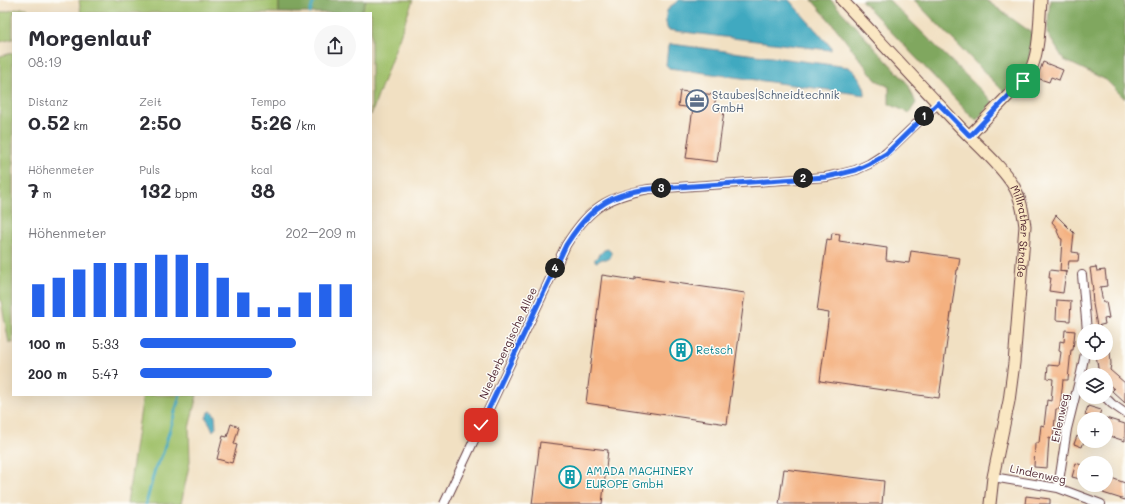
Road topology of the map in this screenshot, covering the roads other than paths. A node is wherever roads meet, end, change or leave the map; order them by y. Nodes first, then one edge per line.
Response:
1 (842, 0) edge
2 (1041, 0) edge
3 (938, 103) junction
4 (970, 136) junction
5 (1082, 276) dead end
6 (1086, 324) edge
7 (1077, 395) edge
8 (1112, 404) edge
9 (1125, 413) edge
10 (993, 477) junction
11 (1058, 488) junction
12 (444, 504) edge
13 (990, 504) edge
14 (1101, 504) edge

1 - 3 main road, Millrather Straße
2 - 4 main road
3 - 4 main road, Millrather Straße
3 - 12 street, Niederbergische Allee
4 - 10 main road, Millrather Straße
5 - 6 street
7 - 11 street, Erlenweg
8 - 9 street
10 - 11 street, Lindenweg
10 - 13 main road, Millrather Straße
11 - 14 street, Lindenweg

